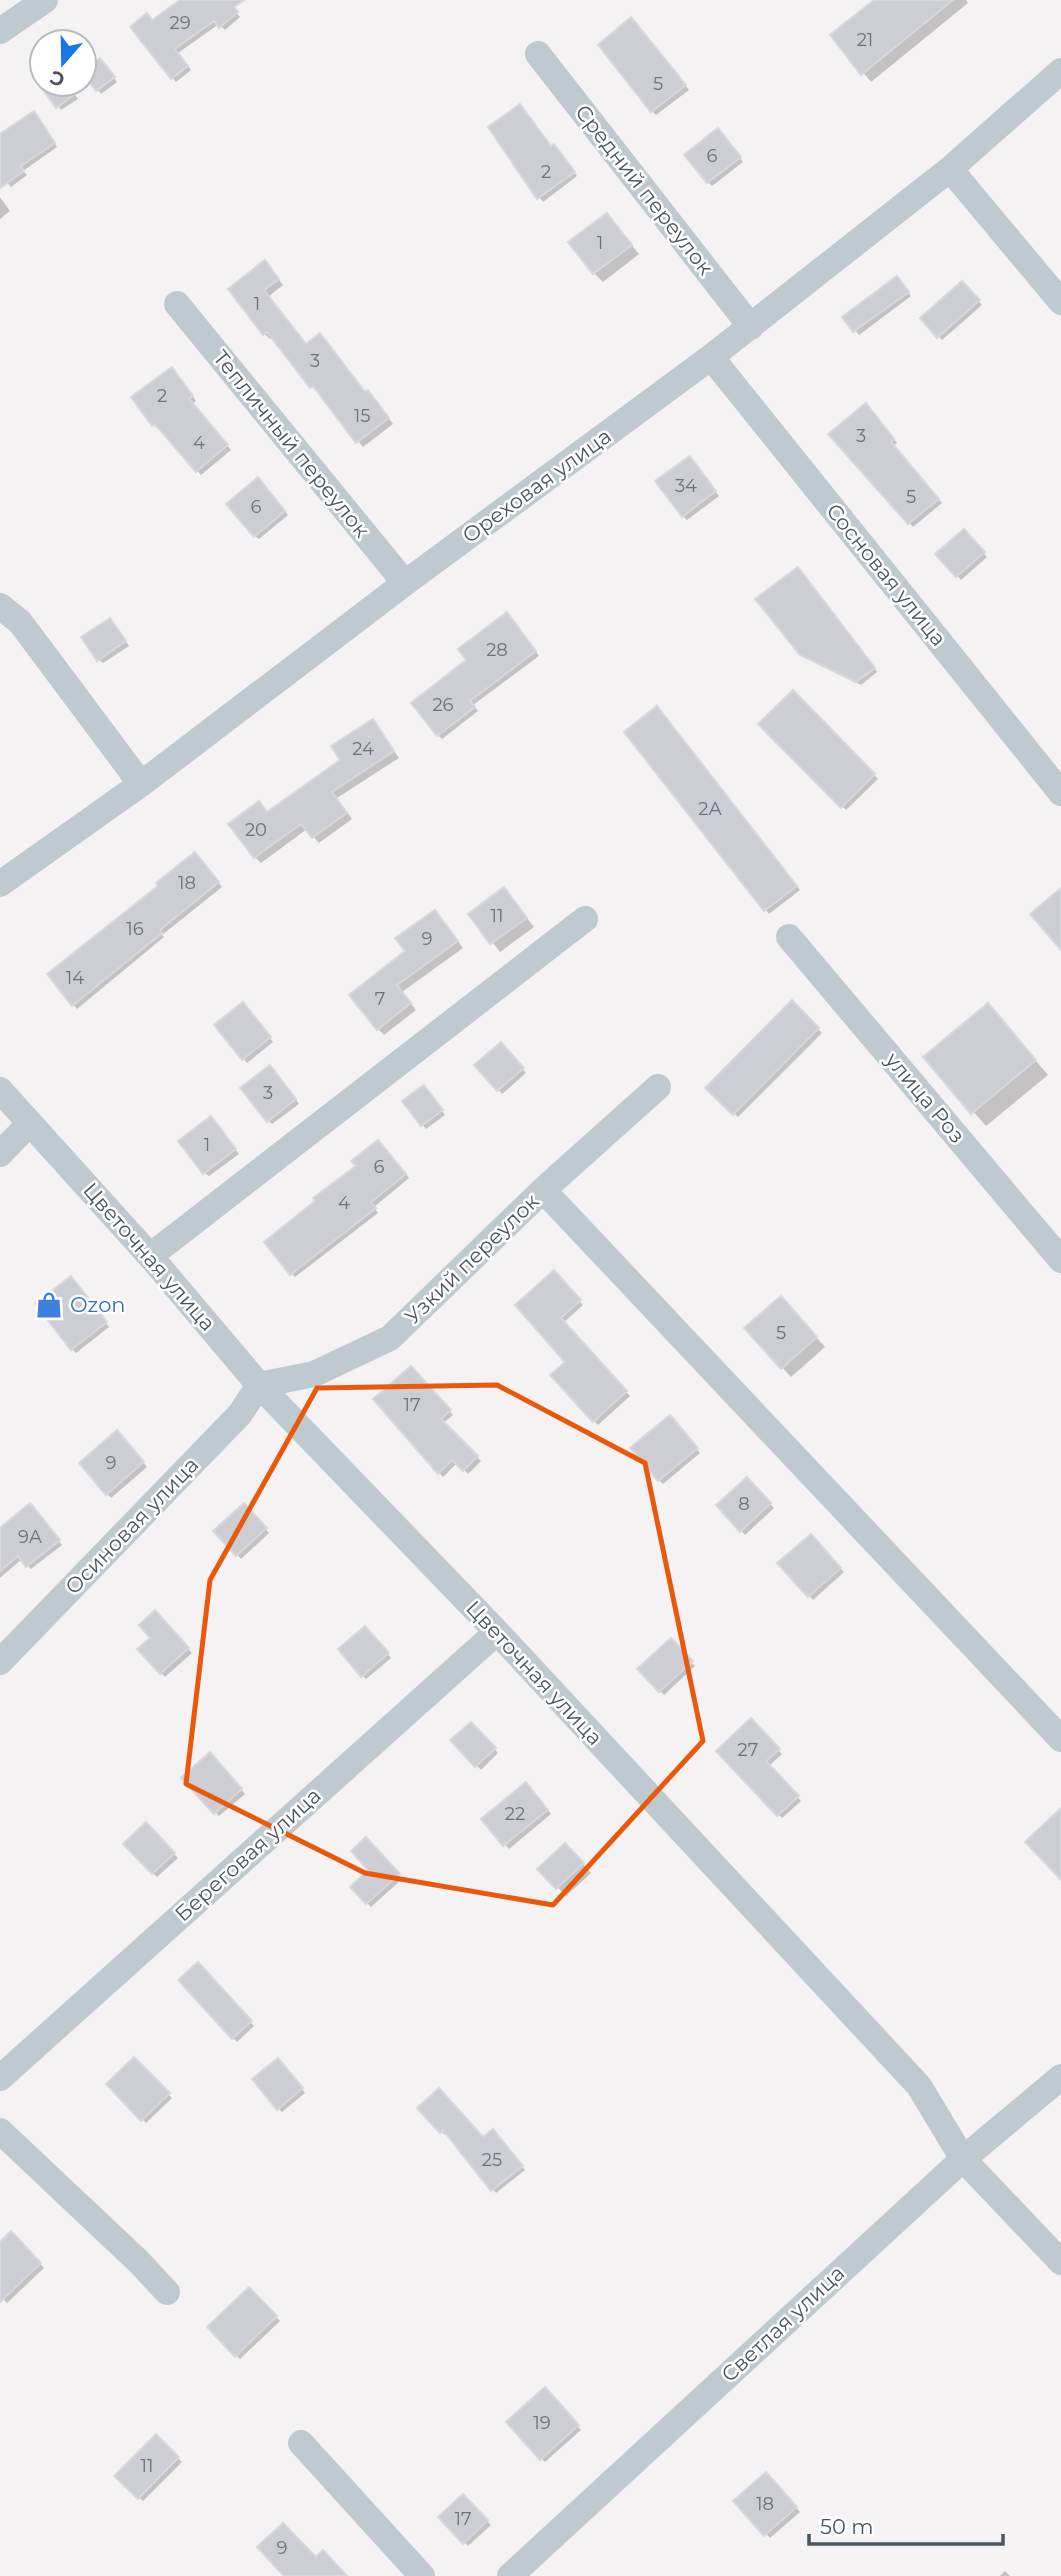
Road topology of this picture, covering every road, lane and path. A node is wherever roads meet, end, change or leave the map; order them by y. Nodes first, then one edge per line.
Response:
1 (46, 0) edge
2 (0, 32) edge
3 (538, 54) dead end
4 (1061, 71) edge
5 (950, 169) junction
6 (1061, 302) edge
7 (177, 304) dead end
8 (751, 327) junction
9 (711, 357) junction
10 (405, 583) junction
11 (0, 606) edge
12 (141, 784) junction
13 (1061, 793) edge
14 (0, 884) edge
15 (585, 919) dead end
16 (789, 937) dead end
17 (658, 1087) dead end
18 (0, 1090) edge
19 (30, 1123) junction
20 (0, 1154) edge
21 (543, 1190) junction
22 (150, 1256) junction
23 (1061, 1260) edge
24 (259, 1385) junction
25 (497, 1632) junction
26 (0, 1662) edge
27 (1061, 1739) edge
28 (1061, 2077) edge
29 (0, 2078) edge
30 (0, 2131) edge
31 (963, 2159) junction
32 (1061, 2262) edge
33 (167, 2292) dead end
34 (301, 2443) dead end
35 (422, 2576) edge
36 (510, 2576) edge

1 - 2 street
3 - 8 street, Средний переулок
4 - 5 street, Ореховая улица
5 - 6 street
5 - 8 street, Ореховая улица
7 - 10 street, Тепличный переулок
8 - 9 street, Ореховая улица
9 - 10 street, Ореховая улица
9 - 13 street, Сосновая улица
10 - 12 street, Ореховая улица
11 - 12 street
12 - 14 street, Ореховая улица
15 - 22 street
16 - 23 street, улица Роз
17 - 21 street, Узкий переулок
18 - 19 street, Цветочная улица
19 - 20 street
19 - 22 street, Цветочная улица
21 - 24 street, Узкий переулок
21 - 27 street
22 - 24 street, Цветочная улица
24 - 25 street, Цветочная улица
24 - 26 street, Осиновая улица
25 - 29 street, Береговая улица
25 - 31 street, Цветочная улица
28 - 31 street, Светлая улица
30 - 33 street
31 - 32 street, Цветочная улица
31 - 36 street, Светлая улица
34 - 35 street

